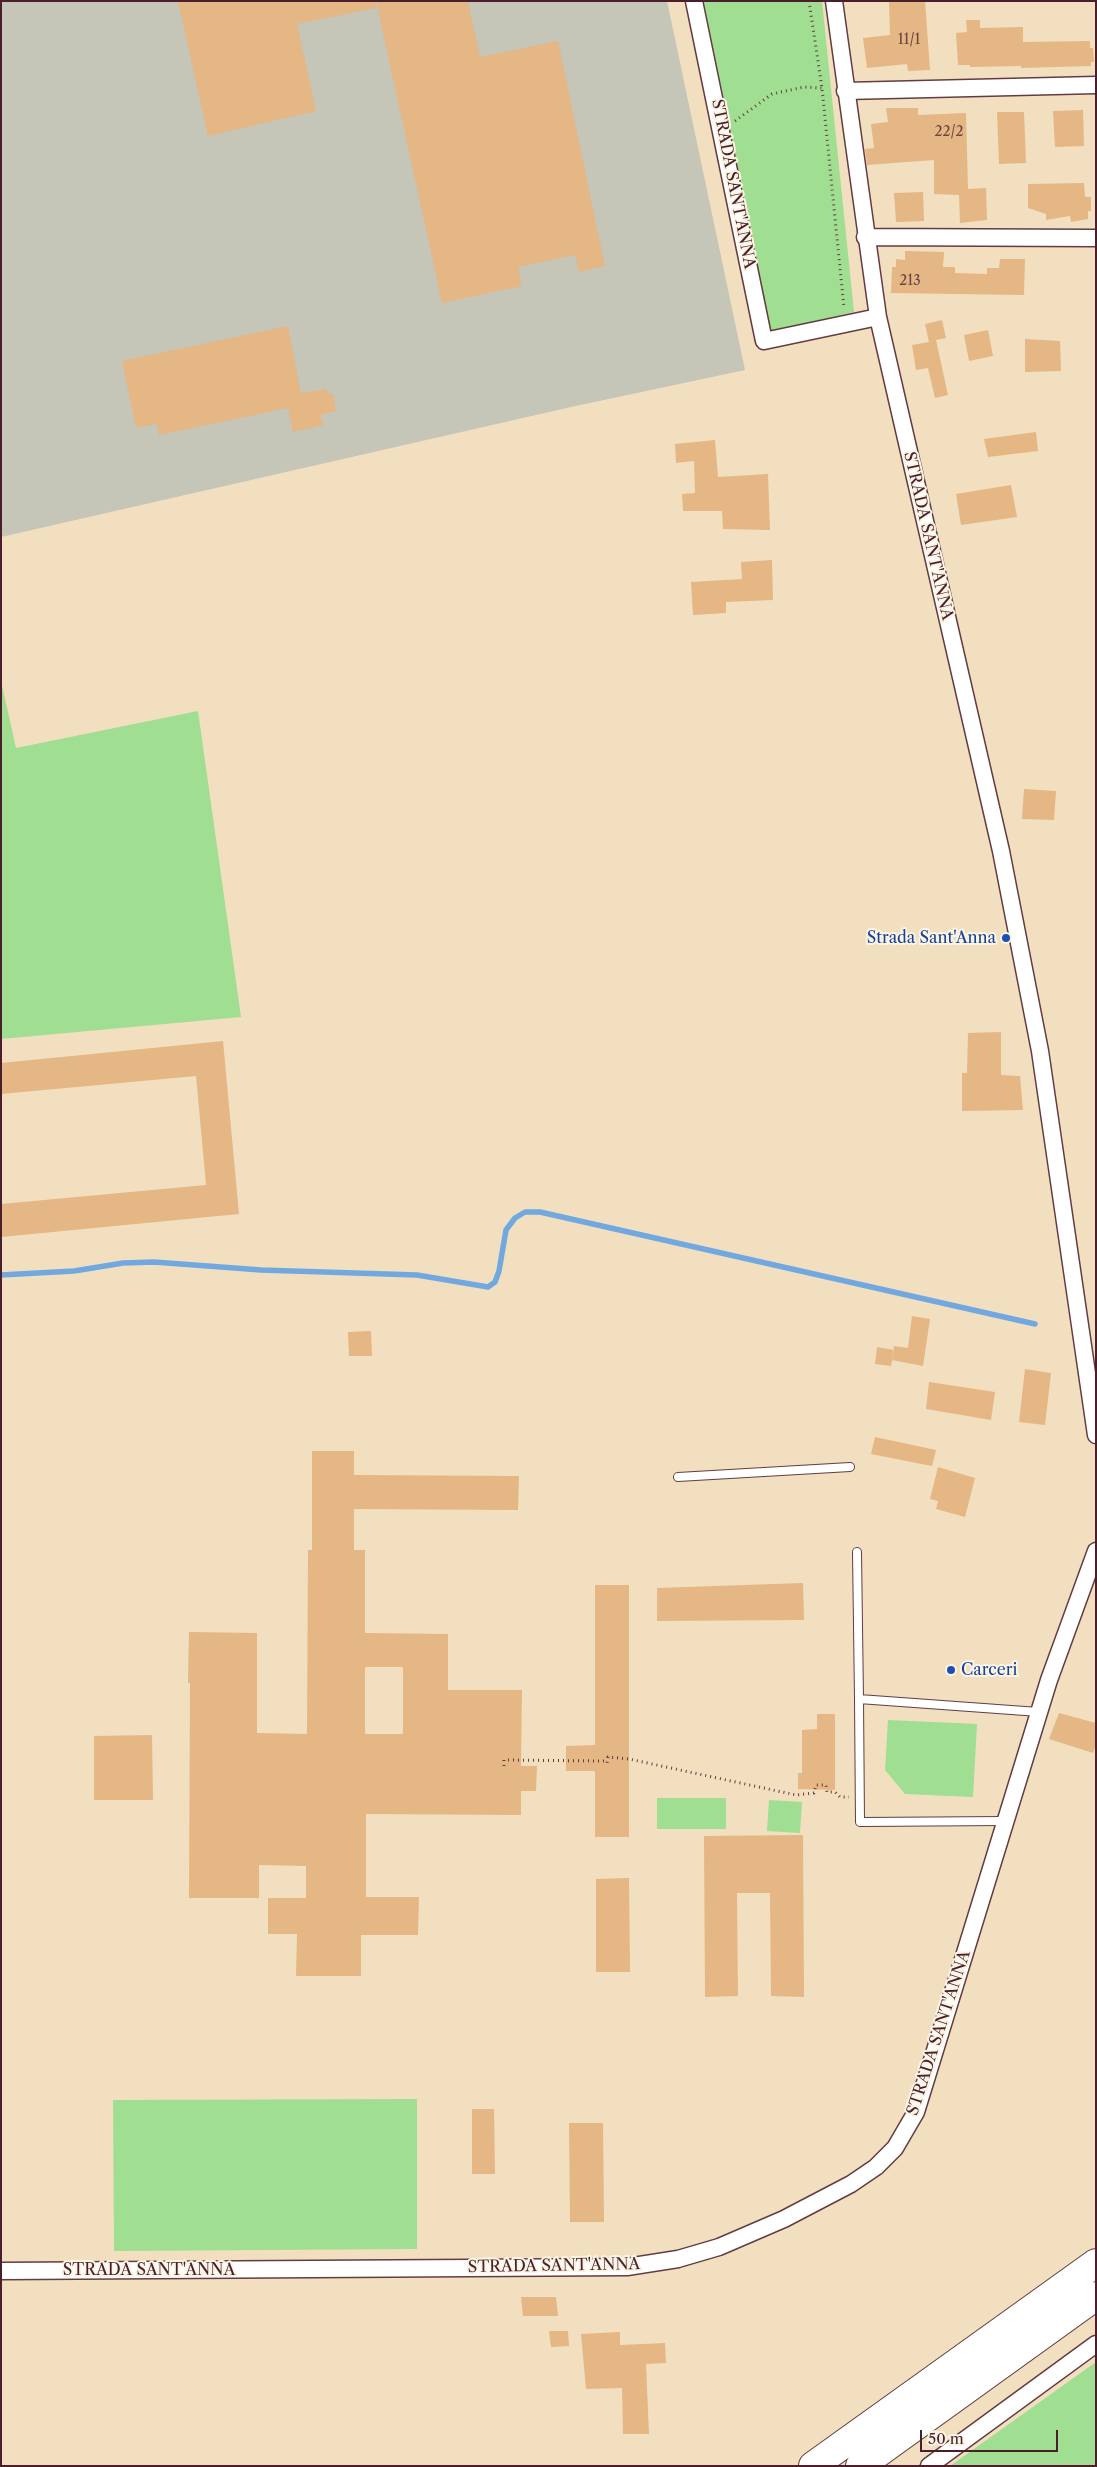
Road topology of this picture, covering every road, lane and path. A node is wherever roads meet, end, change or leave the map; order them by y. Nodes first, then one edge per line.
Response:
1 (694, 1) edge
2 (809, 1) edge
3 (834, 1) edge
4 (1096, 85) edge
5 (822, 88) junction
6 (845, 91) junction
7 (722, 126) junction
8 (865, 237) junction
9 (1096, 238) edge
10 (878, 318) junction
11 (846, 326) junction
12 (1096, 1435) edge
13 (850, 1467) dead end
14 (678, 1477) dead end
15 (1096, 1551) edge
16 (857, 1552) dead end
17 (858, 1699) junction
18 (1039, 1712) junction
19 (504, 1766) dead end
20 (860, 1797) junction
21 (1006, 1821) junction
22 (1096, 2263) edge
23 (1, 2271) edge
24 (1096, 2296) edge
25 (1096, 2344) edge
26 (813, 2466) edge
27 (860, 2466) edge
28 (929, 2466) edge

1 - 7 street, STRADA SANT'ANNA
2 - 5 path
3 - 6 street, STRADA SANT'ANNA
4 - 6 street
5 - 7 path
5 - 11 path
6 - 8 street, STRADA SANT'ANNA
7 - 11 street, STRADA SANT'ANNA
8 - 9 street
8 - 10 street, STRADA SANT'ANNA
10 - 11 street, STRADA SANT'ANNA
10 - 12 street, STRADA SANT'ANNA
13 - 14 lane
15 - 18 street, STRADA SANT'ANNA
16 - 17 lane
17 - 18 lane
17 - 20 lane
18 - 21 street, STRADA SANT'ANNA
19 - 20 path
20 - 21 lane
21 - 23 street, STRADA SANT'ANNA
22 - 26 highway
24 - 27 highway
25 - 28 street

